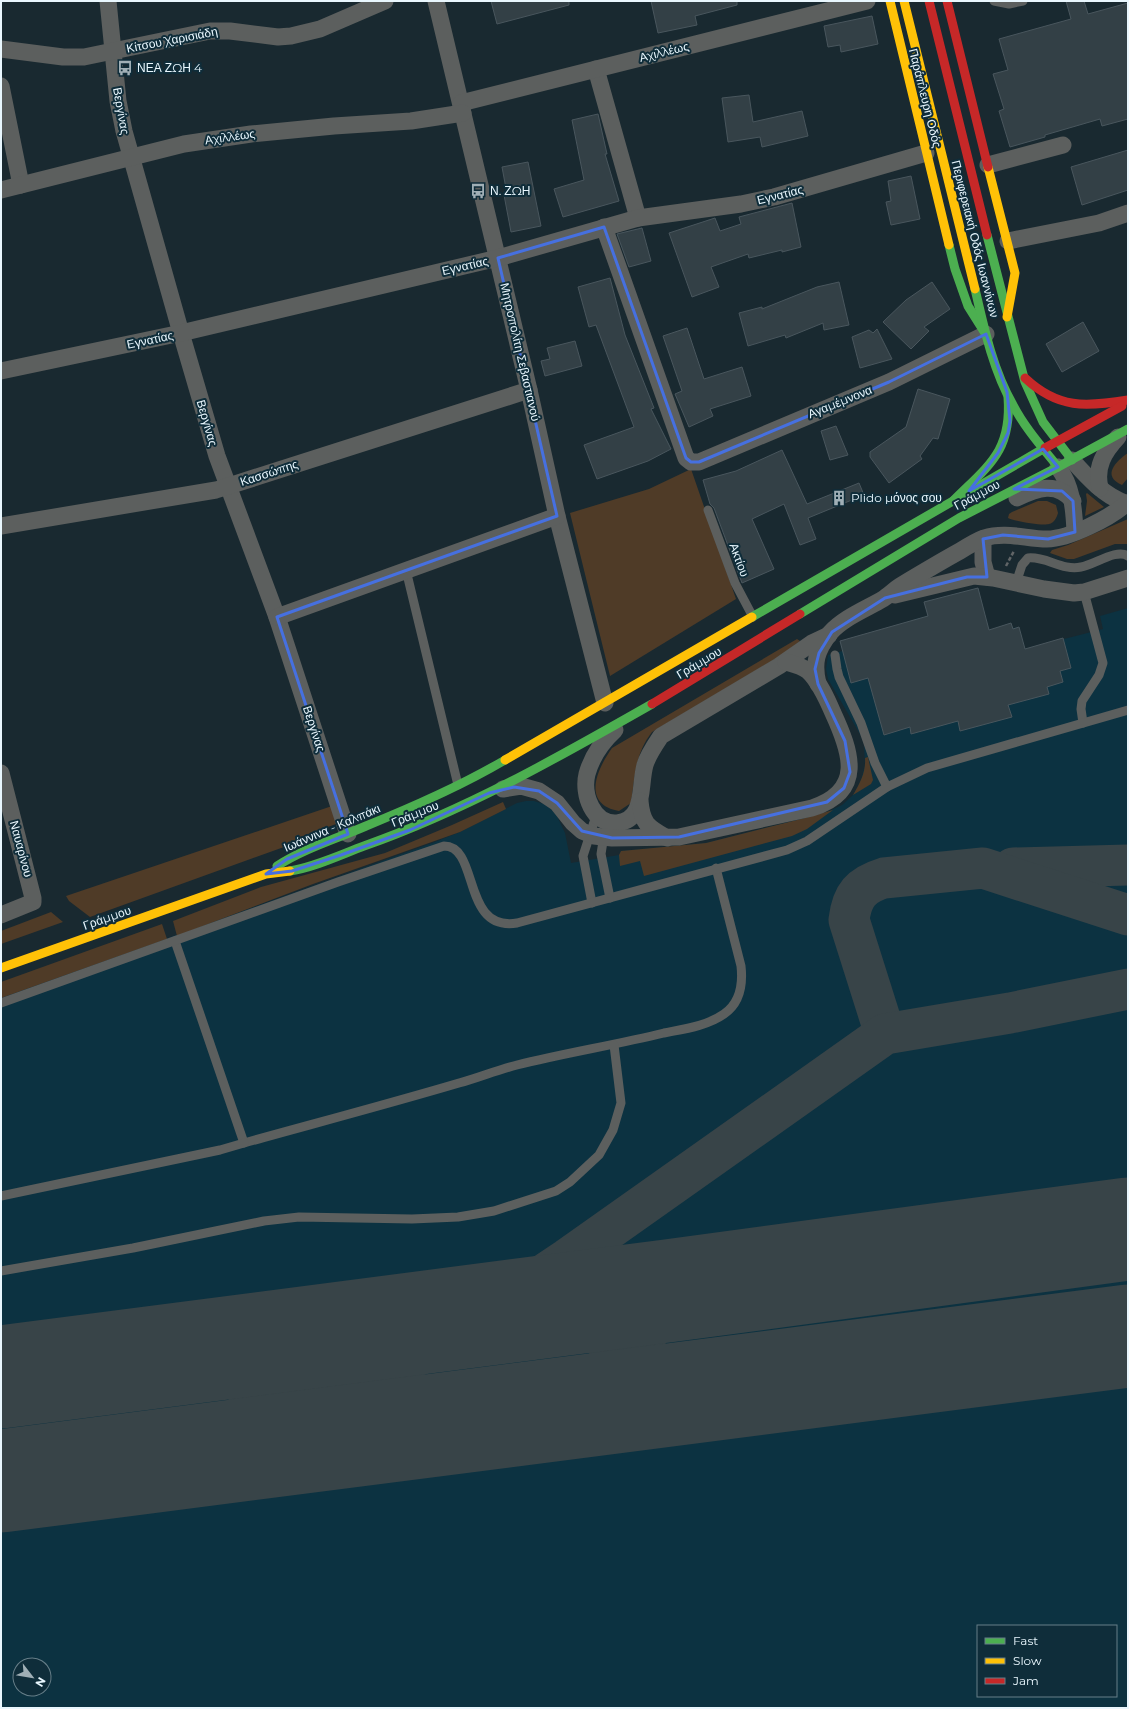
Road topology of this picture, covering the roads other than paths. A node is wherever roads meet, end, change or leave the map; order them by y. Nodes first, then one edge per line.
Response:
1 (108, 1) edge
2 (385, 1) edge
3 (436, 1) edge
4 (867, 1) edge
5 (890, 1) edge
6 (904, 1) edge
7 (929, 1) edge
8 (947, 1) edge
9 (994, 1) edge
10 (1023, 1) edge
11 (1, 49) edge
12 (113, 52) junction
13 (596, 69) junction
14 (1, 86) edge
15 (462, 108) junction
16 (1063, 145) dead end
17 (926, 153) junction
18 (131, 157) junction
19 (988, 165) junction
20 (21, 185) junction
21 (1, 190) edge
22 (1128, 213) edge
23 (638, 218) junction
24 (604, 227) junction
25 (1008, 241) junction
26 (498, 258) junction
27 (1007, 316) junction
28 (181, 333) junction
29 (986, 334) junction
30 (1, 371) edge
31 (1024, 376) junction
32 (529, 390) junction
33 (1007, 392) junction
34 (1128, 400) edge
35 (1128, 403) edge
36 (1125, 431) edge
37 (1057, 442) junction
38 (1043, 449) junction
39 (1065, 463) junction
40 (227, 487) junction
41 (1100, 488) junction
42 (954, 500) junction
43 (1073, 501) junction
44 (1127, 504) edge
45 (708, 510) dead end
46 (557, 516) junction
47 (959, 518) junction
48 (1, 526) edge
49 (1075, 532) junction
50 (983, 539) junction
51 (1128, 556) edge
52 (406, 570) junction
53 (1128, 578) edge
54 (1002, 580) junction
55 (1084, 592) junction
56 (885, 598) junction
57 (277, 617) junction
58 (752, 617) junction
59 (829, 635) junction
60 (835, 655) dead end
61 (782, 664) junction
62 (818, 684) junction
63 (605, 703) junction
64 (1128, 710) edge
65 (632, 716) junction
66 (1083, 723) junction
67 (1, 773) edge
68 (458, 784) junction
69 (887, 787) junction
70 (489, 793) junction
71 (640, 800) junction
72 (599, 828) junction
73 (348, 834) junction
74 (667, 838) junction
75 (340, 855) joint
76 (716, 868) junction
77 (266, 874) junction
78 (610, 898) junction
79 (592, 903) junction
80 (1, 915) edge
81 (175, 941) junction
82 (1, 968) edge
83 (1, 1003) edge
84 (614, 1045) junction
85 (244, 1143) junction
86 (1, 1196) edge
87 (1, 1272) edge

1 - 12 street, Βεργίνας
2 - 12 street, Κίτσου Χαρισιάδη
3 - 15 street, Μητροπολίτη Σεβαστιανού
4 - 13 street, Αχιλλέως
5 - 17 main road, Παράπλευρη Οδός
6 - 29 main road, Περιφερειακή Οδός Ιωαννίνων
7 - 27 main road, Περιφερειακή Οδός Ιωαννίνων
8 - 19 main road
9 - 10 lane
11 - 12 street, Κίτσου Χαρισιάδη
12 - 18 street, Βεργίνας
13 - 15 street, Αχιλλέως
13 - 23 street
14 - 20 street
15 - 18 street, Αχιλλέως
15 - 26 street, Μητροπολίτη Σεβαστιανού
16 - 19 street
17 - 23 street, Εγνατίας
17 - 29 main road, Παράπλευρη Οδός
18 - 20 street, Αχιλλέως
18 - 28 street, Βεργίνας
19 - 25 main road
20 - 21 street, Αχιλλέως
22 - 25 street
23 - 24 street, Εγνατίας
24 - 26 street, Εγνατίας
24 - 29 street, Αγαμέμνονα
25 - 27 main road
26 - 28 street, Εγνατίας
26 - 32 street, Μητροπολίτη Σεβαστιανού
27 - 31 main road, Περιφερειακή Οδός Ιωαννίνων
28 - 30 street, Εγνατίας
28 - 40 street, Βεργίνας
29 - 33 main road, Περιφερειακή Οδός Ιωαννίνων
31 - 34 main road
31 - 37 main road, Περιφερειακή Οδός Ιωαννίνων
32 - 40 street, Κασσώπης
32 - 46 street, Μητροπολίτη Σεβαστιανού
33 - 38 main road, Περιφερειακή Οδός Ιωαννίνων
33 - 42 main road
35 - 37 main road, Γράμμου
36 - 39 main road, Γράμμου
36 - 41 street
37 - 38 main road, Γράμμου
37 - 39 main road, Περιφερειακή Οδός Ιωαννίνων
38 - 39 main road, Περιφερειακή Οδός Ιωαννίνων
38 - 42 main road, Γράμμου
39 - 41 street
39 - 43 street
39 - 47 main road, Γράμμου
40 - 48 street, Κασσώπης
40 - 57 street, Βεργίνας
41 - 44 street
42 - 58 main road, Γράμμου
43 - 47 street
43 - 49 street
44 - 49 street
45 - 58 lane, Ακτίου
46 - 52 street
46 - 63 street, Μητροπολίτη Σεβαστιανού
47 - 65 main road, Γράμμου
49 - 50 street
50 - 54 street
50 - 56 street
51 - 54 lane
52 - 57 street
52 - 68 lane
53 - 55 street
54 - 55 street
54 - 56 street
55 - 66 lane
56 - 59 street
57 - 73 street, Βεργίνας
58 - 63 main road, Γράμμου
59 - 61 street
59 - 62 street
60 - 69 lane
61 - 62 street
61 - 71 street
62 - 74 street
63 - 68 main road, Γράμμου
64 - 66 lane
65 - 70 main road, Γράμμου
65 - 72 street
66 - 69 lane
67 - 80 street, Ναυαρίνου
68 - 73 main road, Ιωάννινα - Καλπάκι
69 - 76 lane
70 - 72 street
70 - 75 main road, Γράμμου
71 - 72 street
71 - 74 street
72 - 74 street
72 - 78 lane
72 - 79 lane
73 - 77 main road, Ιωάννινα - Καλπάκι
75 - 77 main road, Ιωάννινα - Καλπάκι
76 - 78 lane
76 - 84 lane
77 - 82 main road, Γράμμου
78 - 79 lane
79 - 81 lane
81 - 83 lane
81 - 85 lane
84 - 85 lane
84 - 87 lane
85 - 86 lane

